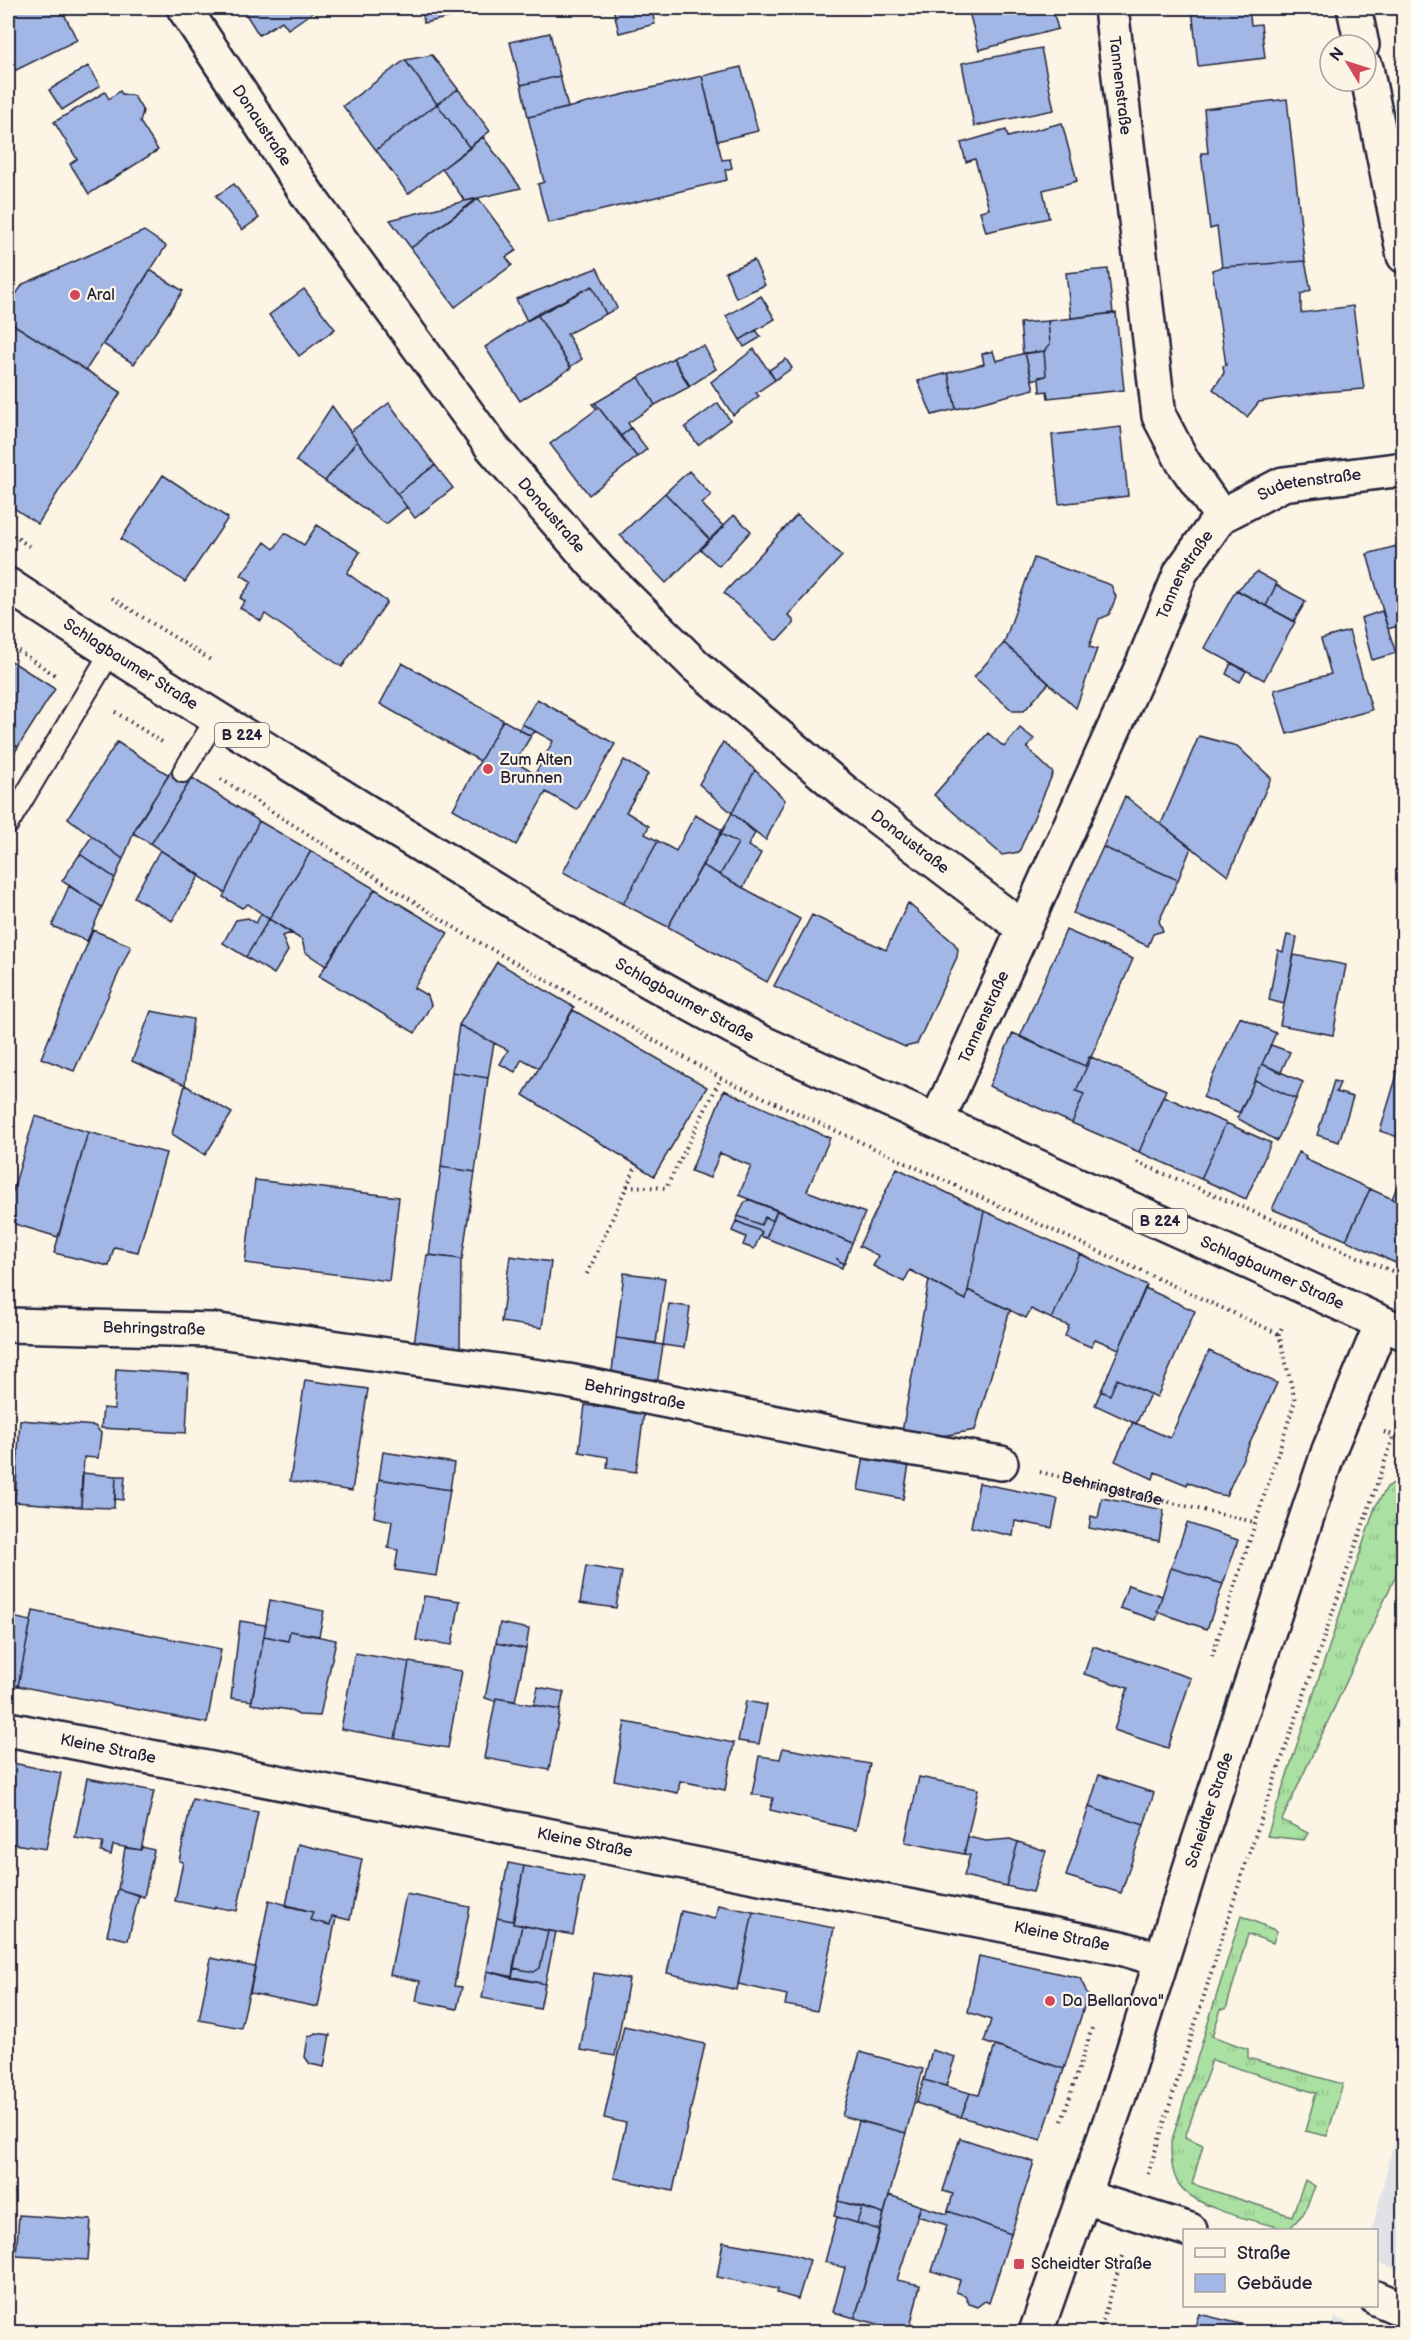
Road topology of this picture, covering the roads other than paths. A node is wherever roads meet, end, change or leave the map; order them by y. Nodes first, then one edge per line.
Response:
1 (184, 8) edge
2 (1111, 8) edge
3 (1354, 8) edge
4 (1359, 33) edge
5 (1371, 93) edge
6 (1404, 120) edge
7 (1382, 149) junction
8 (1404, 256) edge
9 (1404, 469) edge
10 (1221, 516) junction
11 (8, 585) edge
12 (110, 653) junction
13 (216, 719) junction
14 (183, 772) dead end
15 (8, 824) edge
16 (1023, 928) junction
17 (937, 1121) junction
18 (8, 1325) edge
19 (1393, 1328) edge
20 (1001, 1463) road end
21 (8, 1729) edge
22 (1161, 1960) junction
23 (1083, 2197) junction
24 (1187, 2229) edge
25 (1378, 2298) edge
26 (1404, 2310) edge
27 (1036, 2332) edge

1 - 16 street, Donaustraße
2 - 10 street, Tannenstraße
3 - 4 street
5 - 7 street
6 - 7 street
7 - 8 street
9 - 10 street, Sudetenstraße
10 - 16 street, Tannenstraße
11 - 12 street, Schlagbaumer Straße / B 224
12 - 13 street, Schlagbaumer Straße / B 224
12 - 15 lane
13 - 14 lane
13 - 17 street, Schlagbaumer Straße / B 224
16 - 17 street, Tannenstraße
17 - 19 street, Schlagbaumer Straße / B 224
18 - 20 street, Behringstraße
19 - 22 street, Scheidter Straße
21 - 22 street, Kleine Straße
22 - 23 street, Scheidter Straße
23 - 24 street
23 - 27 street, Scheidter Straße
25 - 26 street

